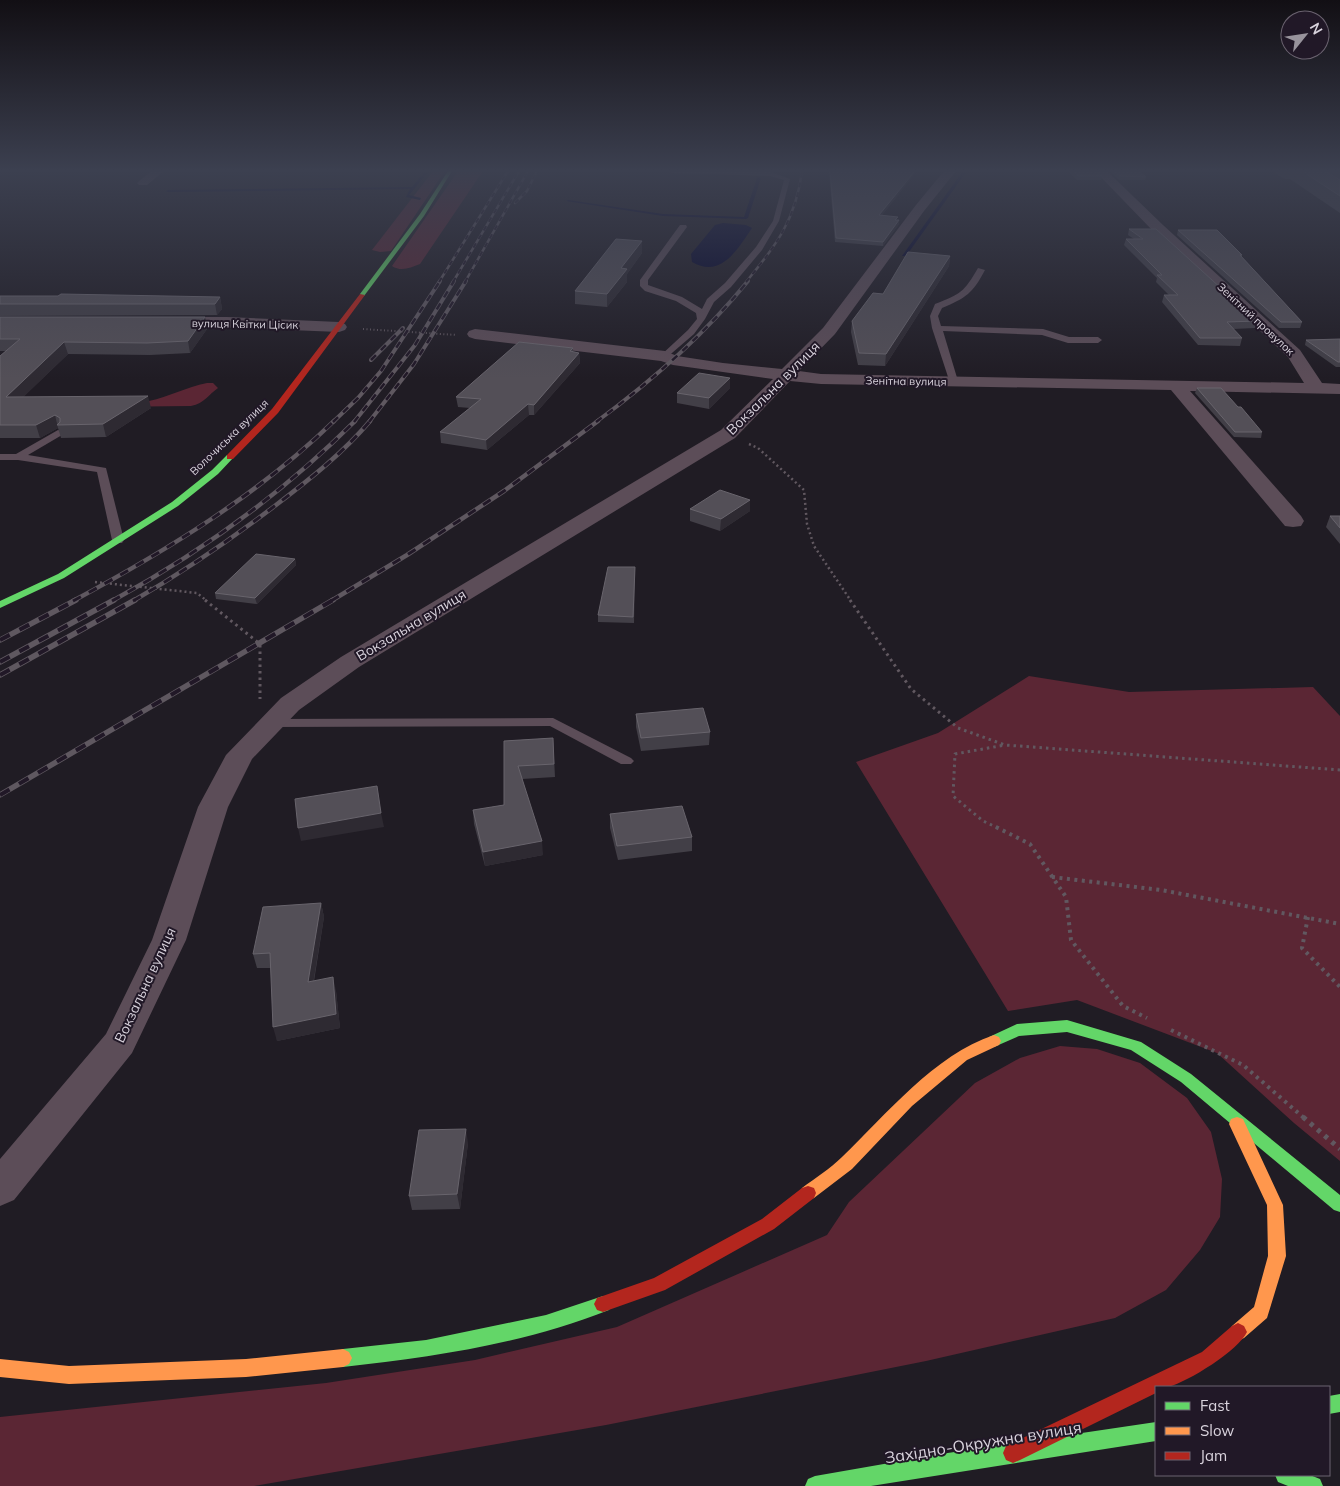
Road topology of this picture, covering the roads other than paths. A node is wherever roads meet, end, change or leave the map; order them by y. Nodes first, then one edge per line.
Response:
1 (403, 240) edge
2 (672, 240) edge
3 (764, 240) edge
4 (896, 240) edge
5 (1171, 240) edge
6 (982, 270) dead end
7 (701, 318) junction
8 (158, 322) edge
9 (339, 326) junction
10 (936, 328) junction
11 (474, 334) road end
12 (1098, 340) dead end
13 (665, 356) junction
14 (786, 376) junction
15 (953, 381) junction
16 (1176, 384) junction
17 (1317, 389) junction
18 (1340, 389) edge
19 (58, 433) edge
20 (0, 456) edge
21 (18, 456) junction
22 (1293, 521) dead end
23 (118, 540) junction
24 (0, 606) edge
25 (270, 723) junction
26 (626, 761) dead end
27 (1232, 1114) junction
28 (0, 1188) edge
29 (1340, 1205) edge
30 (0, 1368) edge
31 (1155, 1431) edge
32 (1013, 1453) junction
33 (1288, 1476) edge
34 (815, 1486) edge
35 (1313, 1486) edge

1 - 9 main road, Волочиська вулиця
2 - 7 lane
3 - 7 lane
4 - 14 street, Вокзальна вулиця
5 - 17 street, Зенітний провулок
6 - 10 lane
7 - 13 lane
8 - 9 street, вулиця Квітки Цісик
9 - 23 main road, Волочиська вулиця
10 - 12 lane
10 - 15 lane
11 - 13 street, Зенітна вулиця
13 - 14 street, Зенітна вулиця
14 - 15 street, Зенітна вулиця
14 - 25 street, Вокзальна вулиця
15 - 16 street, Зенітна вулиця
16 - 17 street, Зенітна вулиця
16 - 22 street
17 - 18 street, Зенітна вулиця
19 - 21 lane
20 - 21 lane
21 - 23 lane
23 - 24 main road, Волочиська вулиця
25 - 26 lane
25 - 28 street, Вокзальна вулиця
27 - 29 main road
27 - 30 main road
27 - 32 main road
31 - 32 main road, Західно-Окружна вулиця
32 - 34 main road, Західно-Окружна вулиця
33 - 35 main road

